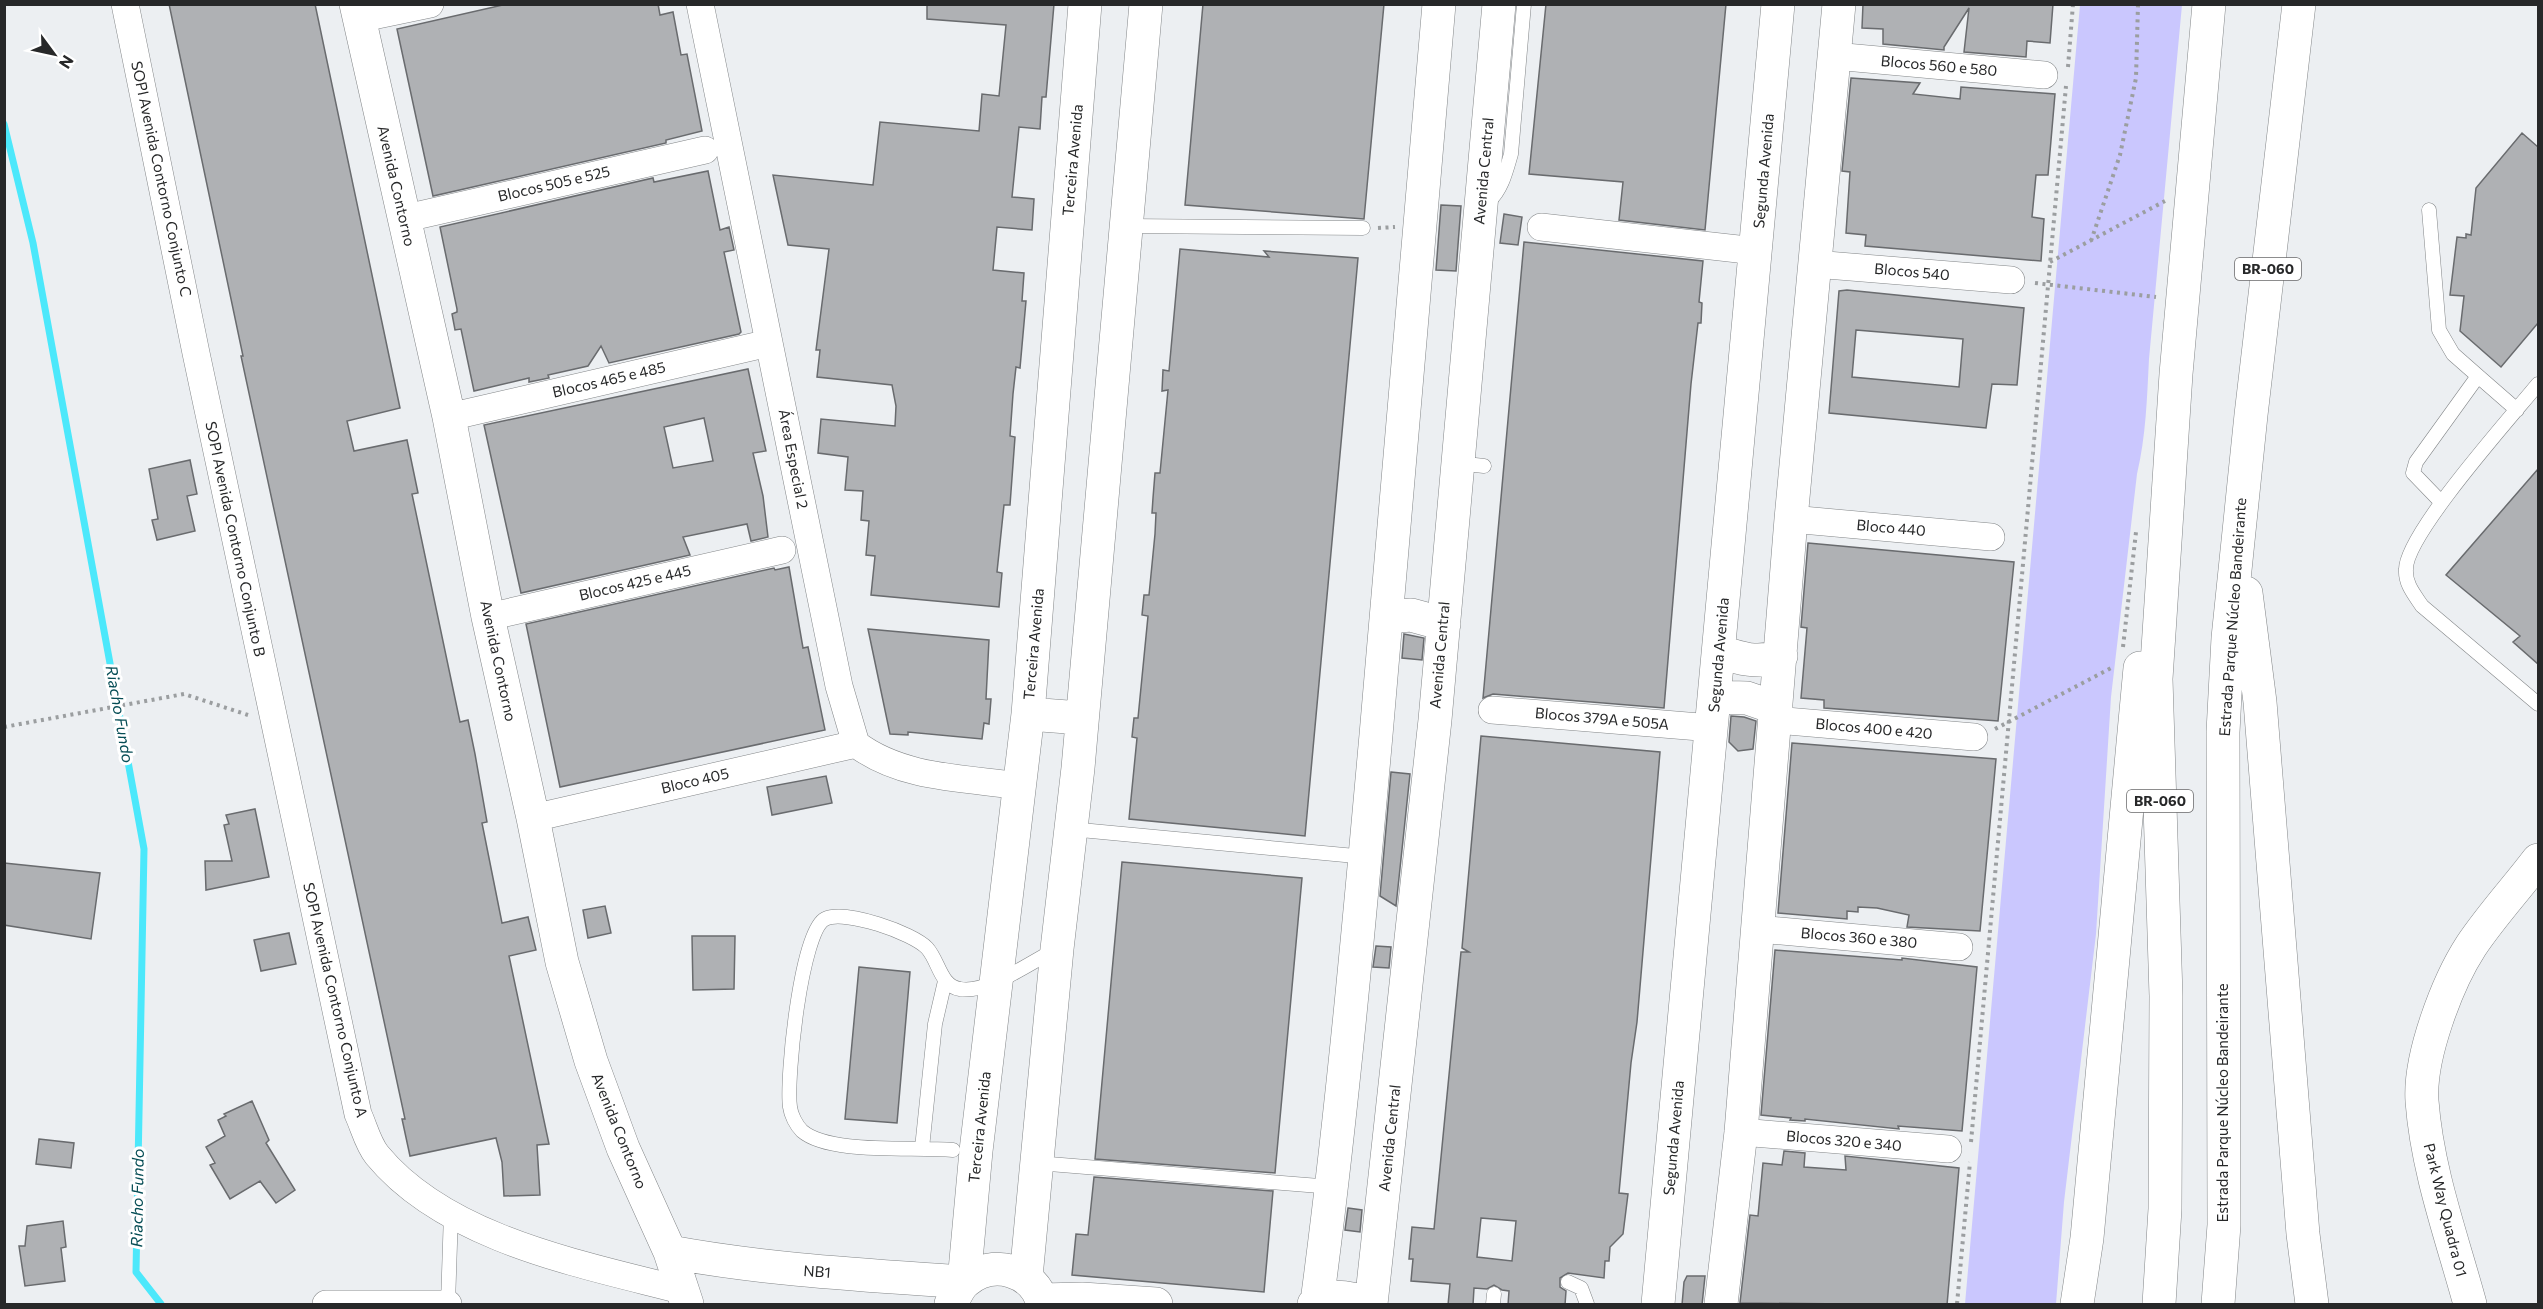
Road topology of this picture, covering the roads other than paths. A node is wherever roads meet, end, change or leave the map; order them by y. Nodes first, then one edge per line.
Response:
1 (125, 4) edge
2 (430, 4) edge
3 (700, 4) edge
4 (1085, 4) edge
5 (1146, 4) edge
6 (1439, 4) edge
7 (1498, 4) edge
8 (1524, 4) edge
9 (1778, 4) edge
10 (1839, 4) edge
11 (2209, 4) edge
12 (2299, 4) edge
13 (357, 12) edge
14 (1834, 56) junction
15 (2044, 75) dead end
16 (705, 150) dead end
17 (1481, 208) junction
18 (2429, 210) dead end
19 (402, 219) junction
20 (1127, 226) junction
21 (1541, 227) dead end
22 (1363, 228) dead end
23 (1756, 251) junction
24 (1814, 264) junction
25 (2011, 280) road end
26 (769, 343) junction
27 (196, 353) joint
28 (2478, 376) junction
29 (2538, 384) edge
30 (2517, 410) junction
31 (449, 417) junction
32 (2172, 446) junction
33 (2441, 502) junction
34 (1791, 519) junction
35 (2239, 534) junction
36 (1991, 537) dead end
37 (782, 550) dead end
38 (1392, 580) junction
39 (1446, 583) junction
40 (488, 617) junction
41 (1387, 617) junction
42 (1444, 624) junction
43 (1719, 651) junction
44 (1781, 656) junction
45 (2538, 704) edge
46 (1492, 710) dead end
47 (1713, 712) junction
48 (1028, 714) junction
49 (1776, 714) junction
50 (1081, 718) junction
51 (274, 724) joint
52 (1974, 737) dead end
53 (856, 744) junction
54 (1078, 768) junction
55 (1022, 774) junction
56 (533, 818) junction
57 (1070, 830) junction
58 (1366, 857) junction
59 (2538, 860) edge
60 (1758, 929) junction
61 (1959, 947) dead end
62 (1057, 949) junction
63 (945, 981) junction
64 (997, 981) junction
65 (1741, 1132) junction
66 (922, 1148) junction
67 (1948, 1149) dead end
68 (953, 1150) dead end
69 (1037, 1162) junction
70 (1332, 1187) junction
71 (451, 1213) junction
72 (670, 1252) junction
73 (1568, 1282) dead end
74 (958, 1293) edge
75 (1037, 1294) edge
76 (684, 1297) edge
77 (1315, 1303) edge
78 (448, 1304) edge
79 (326, 1305) edge
80 (1156, 1305) edge
81 (1369, 1305) edge
82 (1587, 1305) edge
83 (1658, 1305) edge
84 (1721, 1305) edge
85 (2077, 1305) edge
86 (2158, 1305) edge
87 (2218, 1305) edge
88 (2312, 1305) edge
89 (2470, 1305) edge

1 - 27 street, SOPI Avenida Contorno Conjunto C
2 - 13 street
3 - 26 street, Área Especial 2
4 - 48 main road, Terceira Avenida
5 - 20 main road
6 - 38 main road
7 - 17 main road, Avenida Central
8 - 17 lane
9 - 23 main road, Segunda Avenida
10 - 14 main road
11 - 32 main road, BR-060
12 - 35 main road, Estrada Parque Núcleo Bandeirante / BR-060
13 - 19 main road, Avenida Contorno
14 - 15 street, Blocos 560 e 580
14 - 24 main road
16 - 19 street, Blocos 505 e 525
17 - 39 main road, Avenida Central
18 - 28 lane
19 - 31 main road, Avenida Contorno
20 - 22 lane
20 - 50 main road
21 - 23 street
23 - 43 main road, Segunda Avenida
24 - 25 street, Blocos 540
24 - 34 main road
26 - 31 street, Blocos 465 e 485
26 - 53 street, Área Especial 2
27 - 51 street, SOPI Avenida Contorno Conjunto B
28 - 30 lane
28 - 33 lane
29 - 30 lane
30 - 33 lane
31 - 40 main road, Avenida Contorno
32 - 85 main road
32 - 86 main road, BR-060
33 - 45 lane
34 - 36 street, Bloco 440
34 - 44 main road
35 - 87 main road, Estrada Parque Núcleo Bandeirante / BR-060
35 - 88 main road
37 - 40 street, Blocos 425 e 445
38 - 39 main road
38 - 41 main road
39 - 42 main road, Avenida Central
40 - 56 main road, Avenida Contorno
41 - 42 main road
41 - 58 main road
42 - 81 main road, Avenida Central
43 - 44 main road
43 - 47 main road, Segunda Avenida
44 - 49 main road
46 - 47 street, Blocos 379A e 505A
47 - 49 main road
47 - 83 main road, Segunda Avenida
48 - 50 main road
48 - 55 main road, Terceira Avenida
49 - 52 street, Blocos 400 e 420
49 - 60 main road
50 - 54 main road
51 - 71 street, SOPI Avenida Contorno Conjunto A
53 - 55 street
53 - 56 street, Bloco 405
54 - 55 main road
54 - 57 main road
55 - 64 main road, Terceira Avenida
56 - 72 main road, Avenida Contorno
57 - 58 lane
57 - 62 main road
58 - 70 main road
59 - 89 main road, Park Way Quadra 01
60 - 61 street, Blocos 360 e 380
60 - 65 main road
62 - 64 lane
62 - 69 main road
63 - 64 lane
63 - 66 lane
63 - 66 lane
64 - 74 main road, Terceira Avenida
65 - 67 street, Blocos 320 e 340
65 - 84 main road
66 - 68 lane
69 - 70 lane
69 - 75 main road
70 - 77 main road
71 - 76 street, SOPI Avenida Contorno Conjunto A
71 - 78 lane
72 - 74 main road, NB1
72 - 76 main road, Avenida Contorno
73 - 82 lane
74 - 75 main road
75 - 80 main road
77 - 81 main road
78 - 79 street

